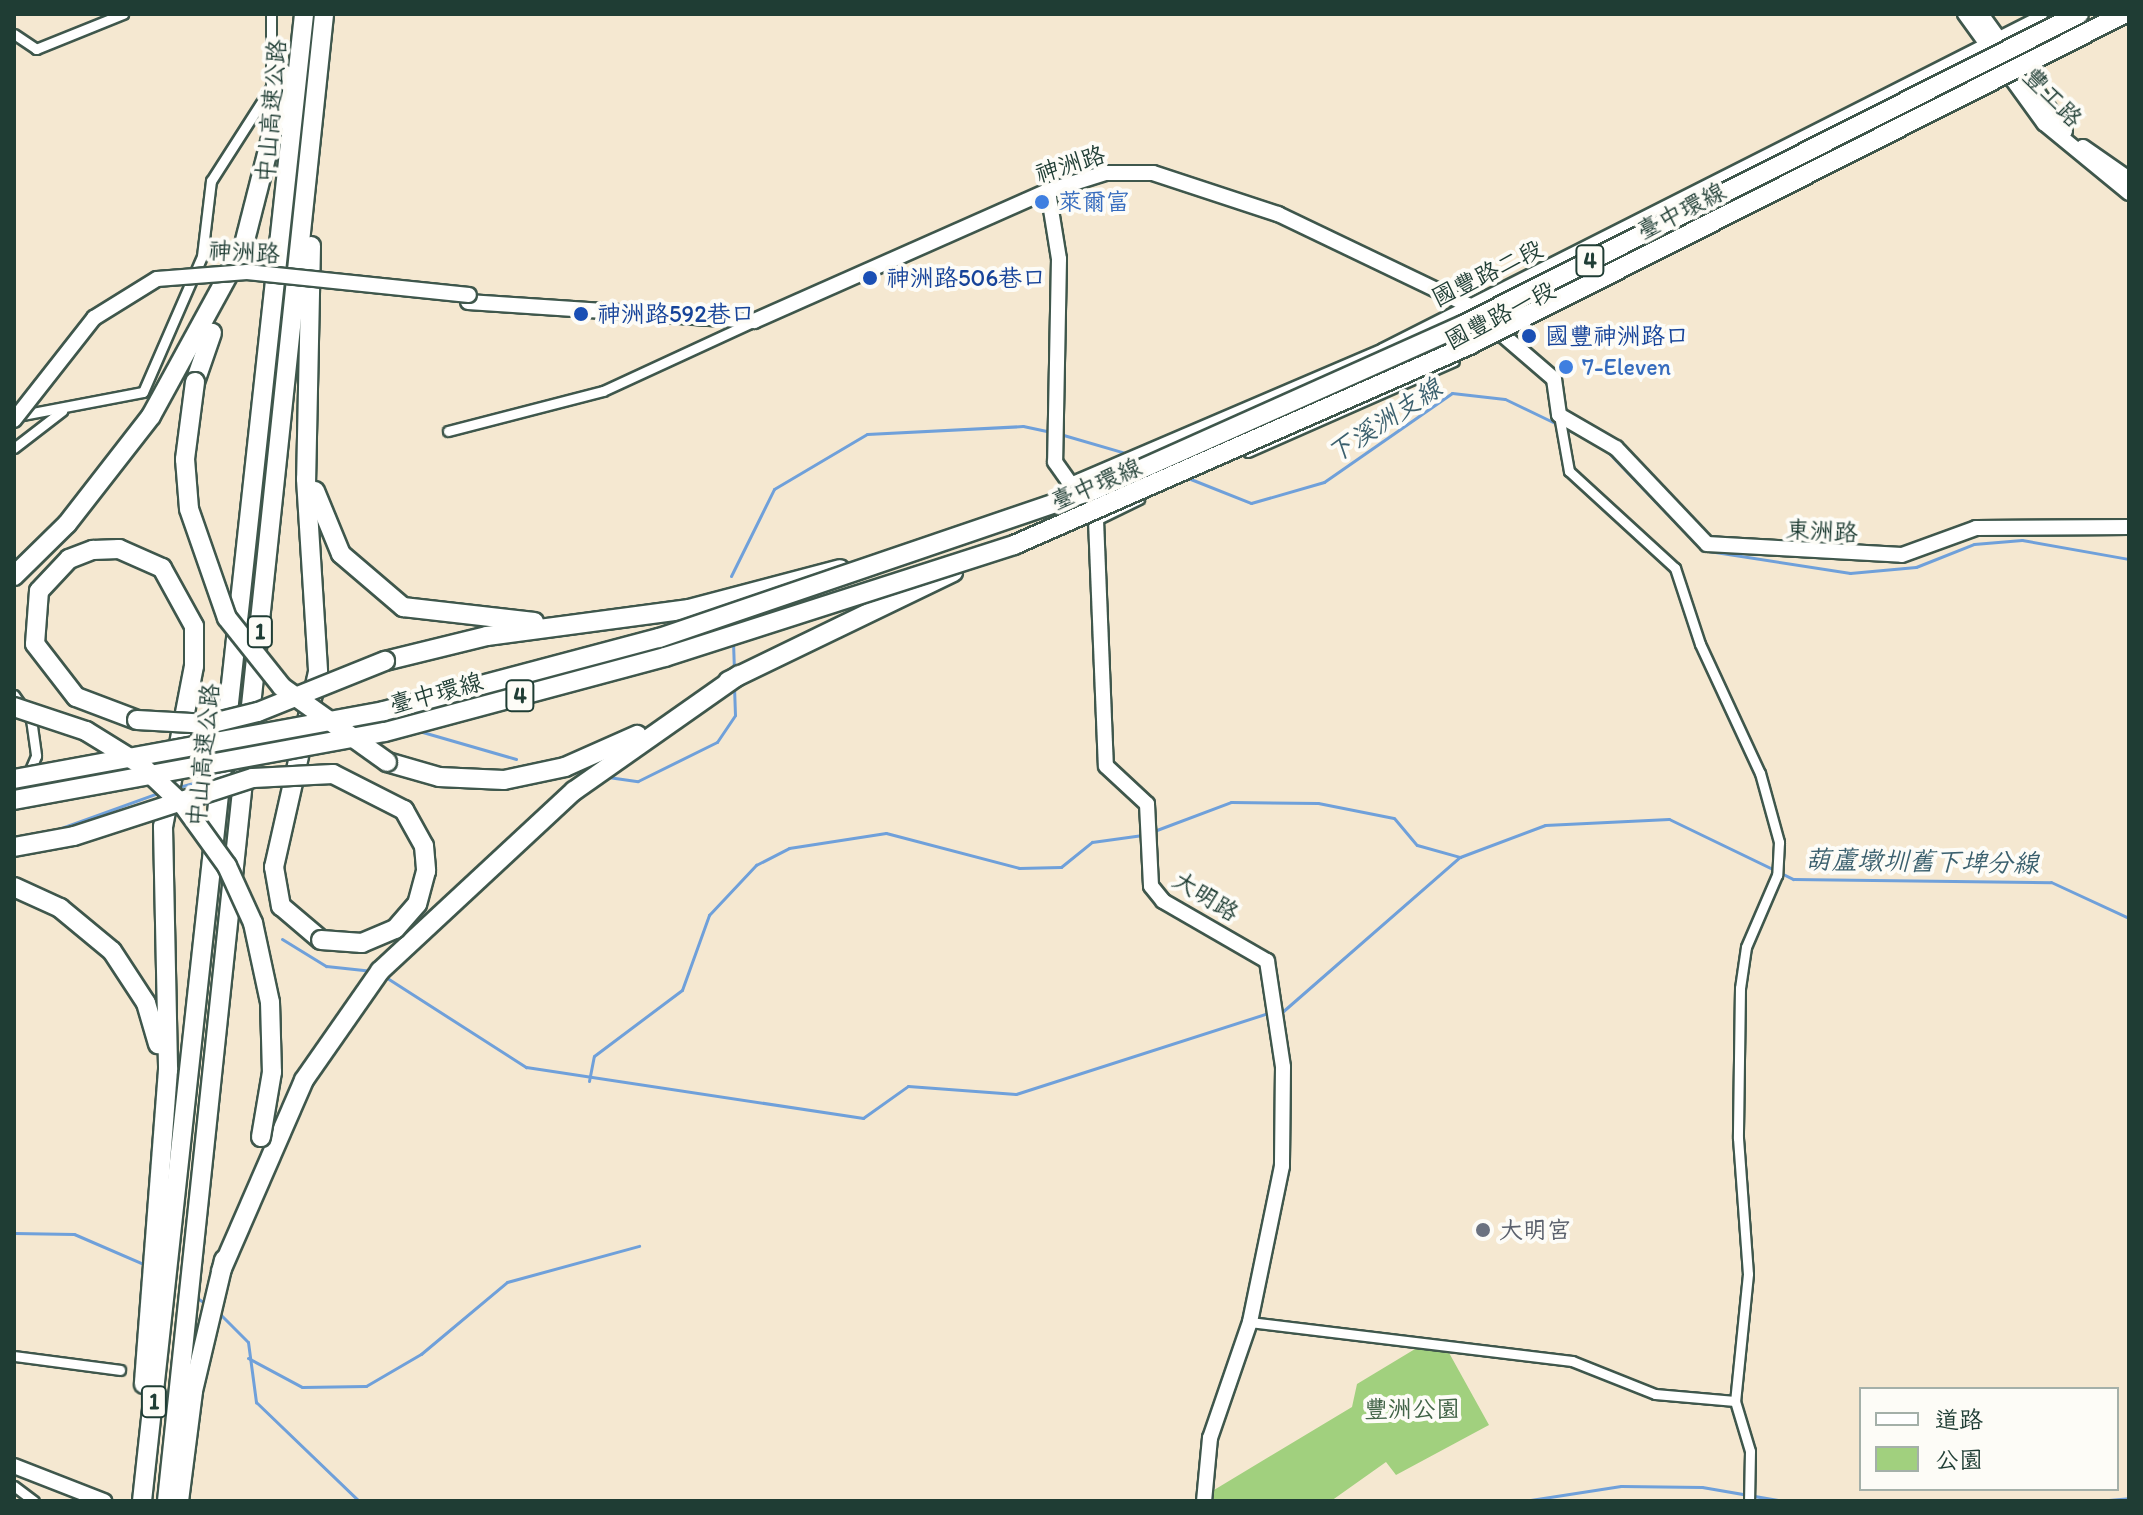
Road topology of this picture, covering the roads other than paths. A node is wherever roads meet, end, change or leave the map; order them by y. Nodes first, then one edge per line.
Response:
1 (123, 14) edge
2 (271, 14) edge
3 (297, 14) edge
4 (304, 14) edge
5 (324, 14) edge
6 (1965, 14) edge
7 (1981, 14) edge
8 (2042, 14) edge
9 (2079, 14) edge
10 (2124, 14) edge
11 (2129, 21) edge
12 (14, 34) edge
13 (1987, 40) junction
14 (2012, 76) junction
15 (309, 121) junction
16 (2129, 179) edge
17 (1048, 191) junction
18 (2129, 193) edge
19 (1468, 305) junction
20 (754, 321) junction
21 (1503, 337) junction
22 (186, 378) junction
23 (62, 411) junction
24 (1559, 415) junction
25 (14, 420) edge
26 (448, 431) dead end
27 (308, 441) junction
28 (14, 448) edge
29 (1070, 482) junction
30 (1096, 520) junction
31 (993, 525) junction
32 (2129, 527) edge
33 (1014, 545) junction
34 (14, 576) edge
35 (689, 609) junction
36 (739, 675) junction
37 (14, 695) edge
38 (14, 707) edge
39 (14, 779) edge
40 (14, 802) edge
41 (14, 847) edge
42 (17, 888) edge
43 (166, 1114) junction
44 (268, 1135) junction
45 (163, 1258) junction
46 (159, 1300) junction
47 (1250, 1322) junction
48 (14, 1356) edge
49 (120, 1370) dead end
50 (1735, 1401) junction
51 (14, 1466) edge
52 (14, 1486) edge
53 (34, 1501) edge
54 (104, 1501) edge
55 (132, 1501) edge
56 (142, 1501) edge
57 (167, 1501) edge
58 (179, 1501) edge
59 (1204, 1501) edge
60 (1749, 1501) edge

1 - 12 street
2 - 23 street
3 - 22 highway
4 - 45 highway, 中山高速公路 / 1
5 - 15 highway, 中山高速公路 / 1
6 - 13 street, 豐工路
7 - 13 street, 豐工路
8 - 13 street, 國豐路二段
9 - 31 highway, 臺中環線 / 4, bridge
10 - 33 highway, 臺中環線 / 4, bridge
11 - 14 street, 國豐路一段
13 - 14 street, 豐工路
13 - 19 street, 國豐路二段
14 - 16 street, 豐工路
14 - 18 street, 豐工路
14 - 21 street, 國豐路一段
15 - 27 highway
15 - 57 highway, 中山高速公路 / 1
17 - 19 street, 神洲路
17 - 20 street, 神洲路
17 - 29 street
19 - 21 street, 神洲路
19 - 29 street, 國豐路二段
20 - 25 street, 神洲路, bridge
20 - 26 street
21 - 24 street, 神洲路
21 - 30 street, 國豐路一段
22 - 34 highway
22 - 36 highway, bridge
23 - 25 street
23 - 28 street
24 - 32 street, 東洲路
24 - 50 street
27 - 35 highway
27 - 41 highway, bridge
29 - 30 street
30 - 47 street, 大明路
31 - 35 highway, bridge
31 - 39 highway, 臺中環線 / 4, bridge
33 - 36 highway, bridge
33 - 40 highway, 臺中環線 / 4, bridge
35 - 43 highway, bridge
36 - 44 highway
37 - 40 street
38 - 44 highway, bridge
42 - 43 highway
43 - 45 highway
44 - 58 highway
45 - 46 highway, 中山高速公路 / 1
46 - 55 highway
46 - 56 highway, 中山高速公路 / 1
47 - 50 street
47 - 59 street, 大明路
48 - 49 street
50 - 60 street
51 - 54 street
52 - 53 street

